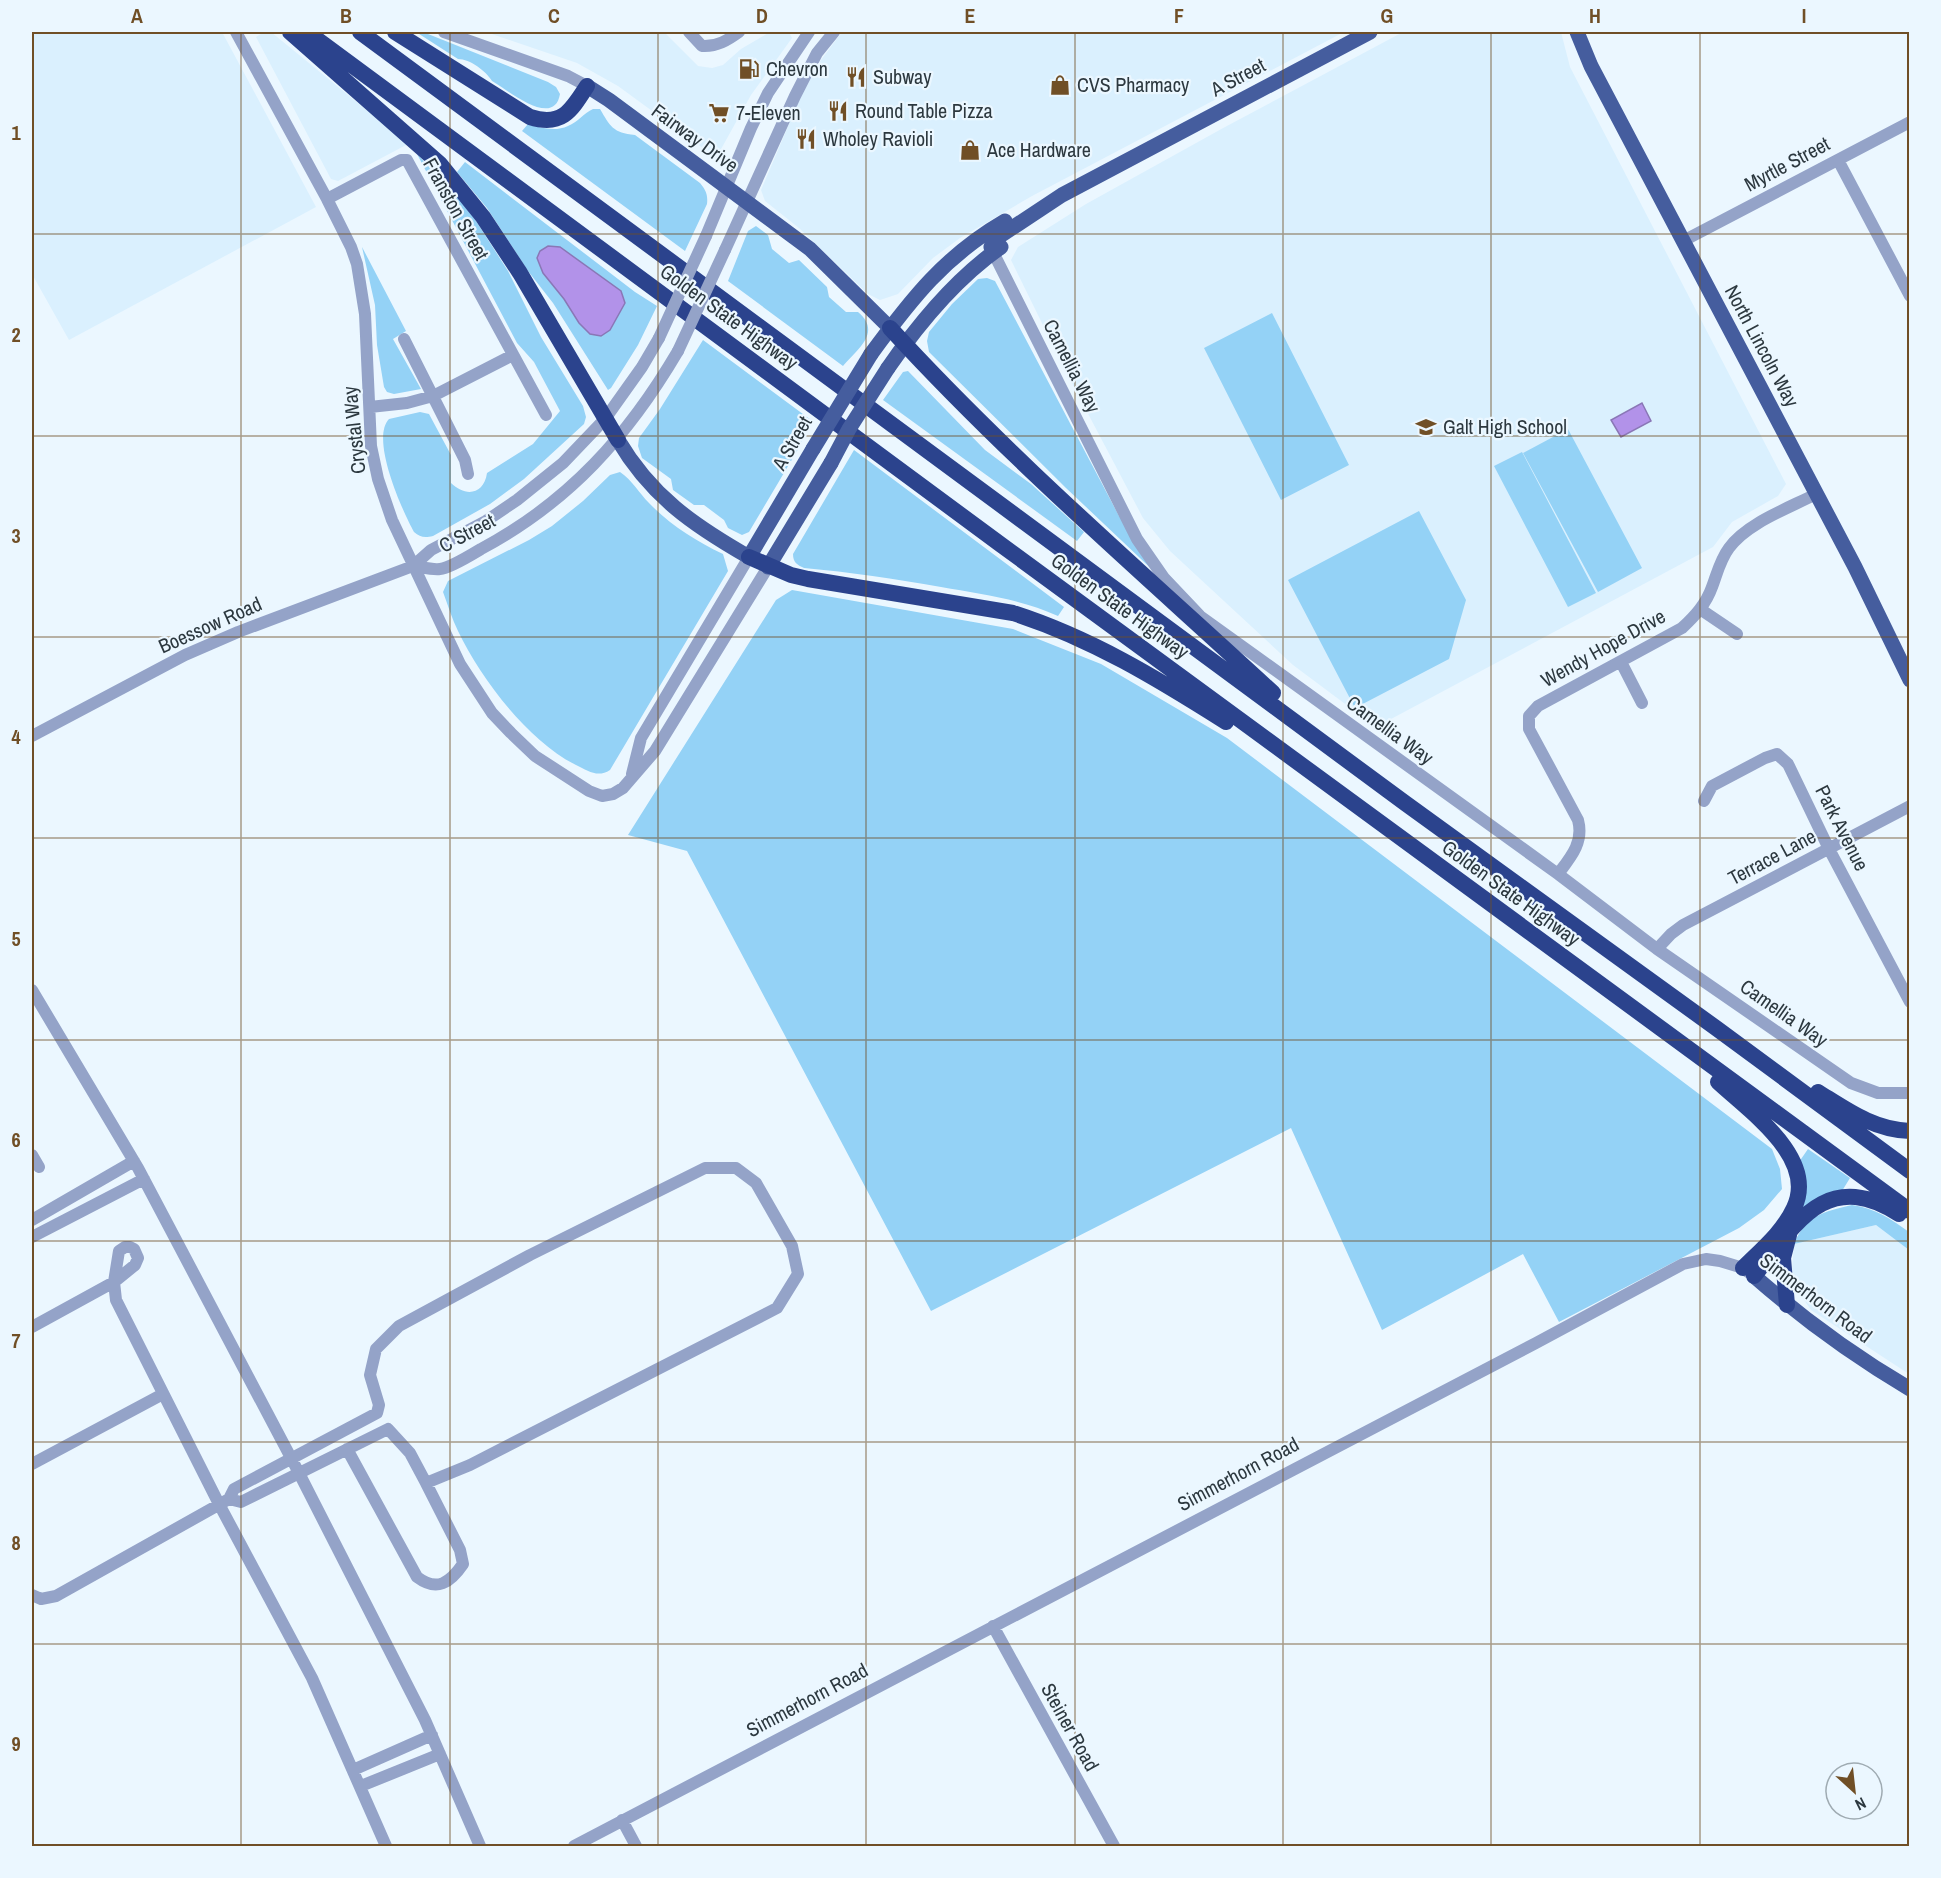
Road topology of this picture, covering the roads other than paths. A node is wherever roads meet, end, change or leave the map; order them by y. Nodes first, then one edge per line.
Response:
1 (236, 32) edge
2 (290, 32) edge
3 (307, 32) edge
4 (360, 32) edge
5 (394, 32) edge
6 (444, 32) edge
7 (689, 32) edge
8 (740, 32) edge
9 (809, 32) edge
10 (816, 32) edge
11 (834, 32) edge
12 (1370, 32) edge
13 (1577, 32) edge
14 (587, 86) junction
15 (795, 96) junction
16 (1910, 122) edge
17 (1838, 160) junction
18 (727, 187) junction
19 (1062, 195) junction
20 (327, 199) junction
21 (746, 201) junction
22 (1683, 241) junction
23 (993, 252) junction
24 (1910, 296) edge
25 (890, 328) junction
26 (404, 339) dead end
27 (905, 344) junction
28 (513, 355) junction
29 (433, 396) junction
30 (369, 407) junction
31 (546, 415) dead end
32 (605, 419) junction
33 (618, 440) junction
34 (468, 474) dead end
35 (1816, 494) junction
36 (749, 556) junction
37 (413, 566) junction
38 (768, 567) junction
39 (1700, 609) junction
40 (1737, 634) dead end
41 (1621, 662) junction
42 (1910, 680) edge
43 (1642, 703) dead end
44 (32, 736) edge
45 (1335, 751) junction
46 (631, 777) junction
47 (613, 794) joint
48 (1341, 795) junction
49 (1704, 801) dead end
50 (1910, 806) edge
51 (1829, 849) junction
52 (1558, 874) junction
53 (1657, 949) junction
54 (32, 990) edge
55 (1910, 1002) edge
56 (1650, 1022) junction
57 (1716, 1028) junction
58 (1910, 1093) edge
59 (1910, 1131) edge
60 (32, 1155) edge
61 (134, 1161) junction
62 (39, 1167) dead end
63 (1910, 1172) edge
64 (144, 1179) junction
65 (1910, 1211) edge
66 (32, 1220) edge
67 (1910, 1221) edge
68 (1790, 1231) junction
69 (32, 1237) edge
70 (1748, 1272) junction
71 (1787, 1305) junction
72 (32, 1327) edge
73 (1910, 1389) edge
74 (163, 1394) junction
75 (347, 1449) junction
76 (291, 1459) junction
77 (32, 1464) edge
78 (299, 1473) junction
79 (426, 1483) junction
80 (224, 1502) junction
81 (32, 1595) edge
82 (993, 1626) junction
83 (432, 1735) junction
84 (440, 1754) junction
85 (353, 1770) junction
86 (361, 1786) junction
87 (622, 1820) junction
88 (386, 1846) edge
89 (480, 1846) edge
90 (574, 1846) edge
91 (636, 1846) edge
92 (1114, 1846) edge

1 - 20 street, Crystal Way
2 - 32 highway
3 - 48 highway, Golden State Highway
4 - 45 highway, Golden State Highway
5 - 14 highway
6 - 14 street, Fairway Drive
7 - 8 street
9 - 18 street, C Street
10 - 15 street
11 - 15 street, C Street
12 - 19 main road, A Street
13 - 22 main road, North Lincoln Way
14 - 18 main road, Fairway Drive
15 - 21 street, C Street
16 - 17 street, Myrtle Street
17 - 22 street, Myrtle Street
17 - 24 street
18 - 21 main road, Fairway Drive
18 - 32 street, C Street, bridge
19 - 23 main road, A Street
19 - 25 main road, A Street
20 - 28 street, Franston Street
20 - 30 street, Crystal Way
21 - 25 main road, Fairway Drive
21 - 33 street, C Street, bridge
22 - 35 main road, North Lincoln Way
23 - 27 main road, A Street
23 - 52 street, Camellia Way
25 - 27 highway
25 - 36 main road, A Street, bridge
26 - 29 street
27 - 38 main road, A Street, bridge
27 - 45 highway
28 - 29 street
28 - 31 street, Franston Street
29 - 30 street
29 - 34 street
30 - 37 street, Crystal Way
32 - 33 highway
32 - 37 street, C Street
33 - 36 main road
33 - 37 street, C Street
35 - 39 street, Wendy Hope Drive
35 - 42 main road, North Lincoln Way
36 - 38 highway
36 - 46 street, A Street
37 - 44 street, Boessow Road
37 - 47 street, Crystal Way
38 - 46 street, A Street
38 - 48 highway
39 - 40 street
39 - 41 street, Wendy Hope Drive
41 - 43 street
41 - 52 street, Wendy Hope Drive
45 - 57 highway, Golden State Highway
46 - 47 street, A Street
48 - 56 highway, Golden State Highway
49 - 51 street, Park Avenue
50 - 51 street, Terrace Lane
51 - 53 street, Terrace Lane
51 - 55 street, Park Avenue
52 - 53 street, Camellia Way
53 - 58 street, Camellia Way
54 - 61 street
56 - 65 highway, Golden State Highway
56 - 70 highway
57 - 59 highway
57 - 63 highway, Golden State Highway
60 - 62 street
61 - 64 street
61 - 66 street
64 - 69 street
64 - 76 street
67 - 68 highway
68 - 70 highway
68 - 71 highway
70 - 71 main road, Simmerhorn Road
70 - 82 street, Simmerhorn Road
71 - 73 main road, Simmerhorn Road
72 - 74 street
74 - 77 street
74 - 80 street
75 - 78 street
75 - 79 street
75 - 79 street
76 - 78 street
76 - 79 street
76 - 80 street
78 - 80 street
78 - 83 street
80 - 81 street
80 - 85 street
82 - 87 street, Simmerhorn Road
82 - 92 street, Steiner Road
83 - 84 street
83 - 85 street
84 - 86 street
84 - 89 street
85 - 86 street
86 - 88 street
87 - 90 street, Simmerhorn Road
87 - 91 street

